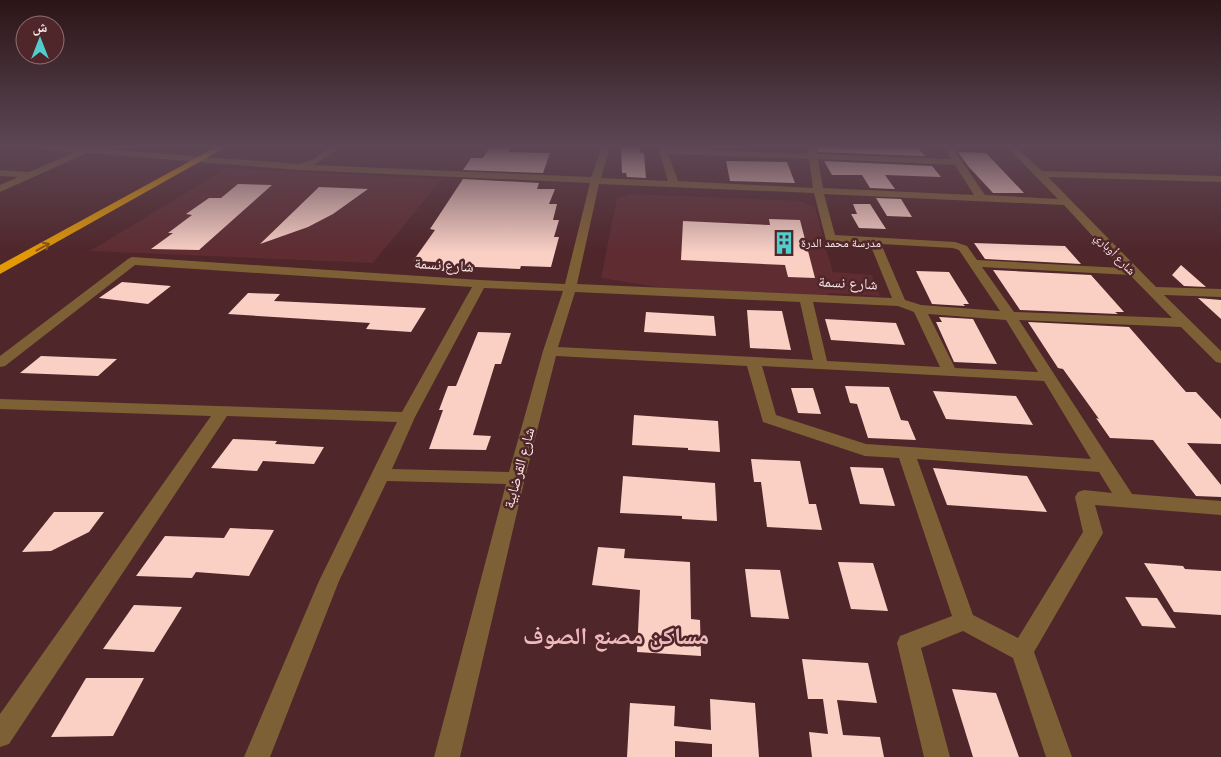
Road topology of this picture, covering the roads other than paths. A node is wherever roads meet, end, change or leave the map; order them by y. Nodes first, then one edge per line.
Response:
1 (15, 182) edge
2 (140, 182) edge
3 (159, 182) edge
4 (595, 182) edge
5 (621, 182) edge
6 (817, 182) edge
7 (972, 182) edge
8 (1048, 182) edge
9 (674, 185) joint
10 (0, 189) edge
11 (819, 192) junction
12 (982, 199) junction
13 (1066, 202) junction
14 (874, 240) junction
15 (0, 259) edge
16 (973, 263) junction
17 (0, 270) edge
18 (1133, 272) junction
19 (480, 284) junction
20 (570, 288) junction
21 (1152, 291) junction
22 (1221, 292) edge
23 (805, 297) junction
24 (900, 302) junction
25 (919, 309) junction
26 (1010, 316) junction
27 (1185, 323) junction
28 (550, 351) junction
29 (1221, 358) edge
30 (753, 361) junction
31 (0, 364) edge
32 (821, 365) junction
33 (950, 372) junction
34 (1048, 377) junction
35 (0, 404) edge
36 (223, 411) junction
37 (407, 417) junction
38 (906, 453) junction
39 (1104, 466) junction
40 (381, 475) junction
41 (516, 478) junction
42 (1126, 500) junction
43 (1221, 508) edge
44 (964, 621) junction
45 (1022, 651) junction
46 (0, 736) edge
47 (257, 757) edge
48 (447, 757) edge
49 (937, 757) edge
50 (1058, 757) edge

1 - 10 street
2 - 15 highway
17 -> 3 highway
4 - 20 street, شارع القرضابية
5 - 9 street
6 - 11 street
7 - 12 street
8 - 13 street, شارع أوباري
9 - 11 street
11 - 12 street
11 - 14 street
12 - 13 street
13 - 18 street, شارع أوباري
14 - 16 street
14 - 24 street
16 - 18 street
16 - 26 street
18 - 21 street, شارع أوباري
19 - 20 street, شارع نسمة
19 - 31 street, شارع نسمة
19 - 37 street
20 - 23 street, شارع نسمة
20 - 28 street, شارع القرضابية
21 - 22 street
21 - 27 street, شارع أوباري
23 - 24 street, شارع نسمة
23 - 32 street
24 - 25 street, شارع نسمة
25 - 26 street, شارع نسمة
25 - 33 street
26 - 27 street, شارع نسمة
26 - 34 street
27 - 29 street, شارع أوباري
28 - 30 street
28 - 41 street, شارع القرضابية
30 - 32 street
30 - 38 street
32 - 33 street
33 - 34 street
34 - 39 street
35 - 36 street
36 - 37 street
36 - 46 street
37 - 40 street
38 - 39 street
38 - 44 street
39 - 42 street
40 - 41 street
40 - 47 street
41 - 48 street, شارع القرضابية
42 - 43 street
42 - 45 street
44 - 45 street
44 - 49 street
45 - 50 street

